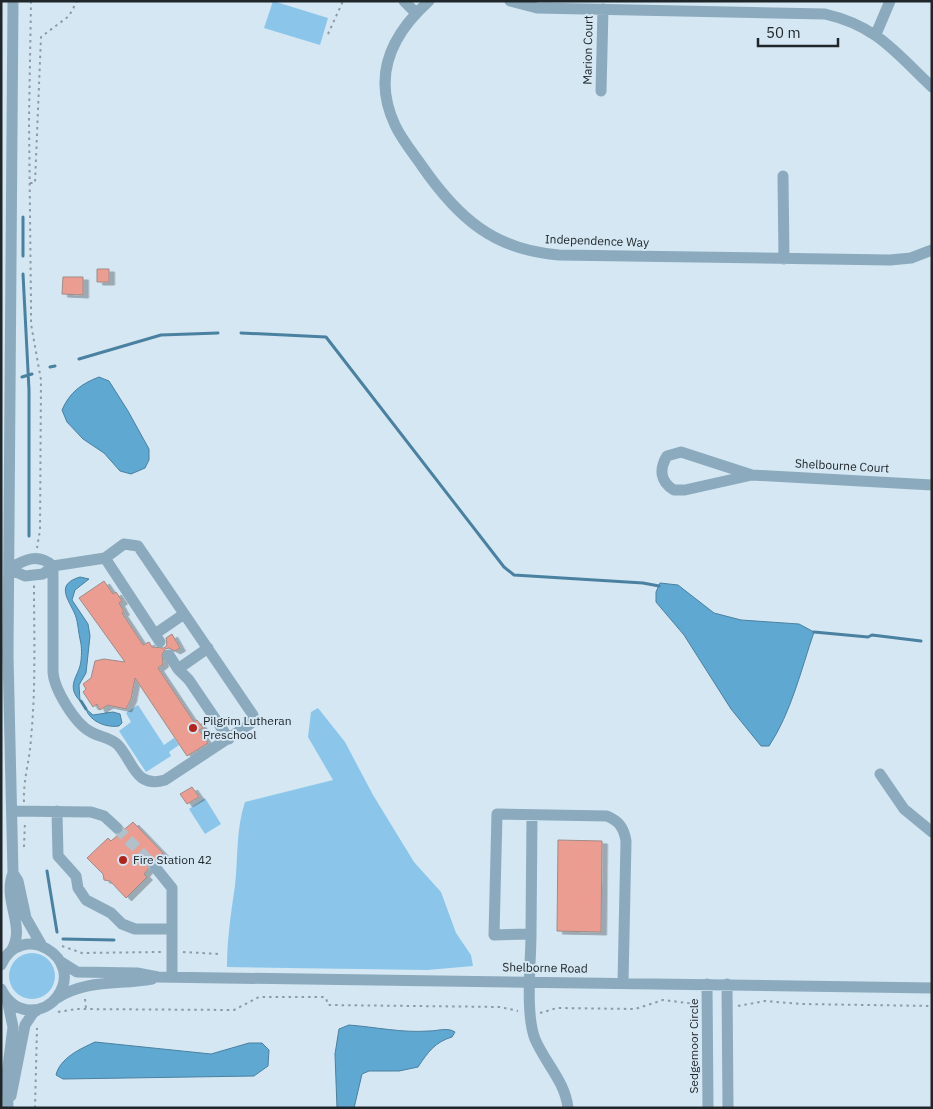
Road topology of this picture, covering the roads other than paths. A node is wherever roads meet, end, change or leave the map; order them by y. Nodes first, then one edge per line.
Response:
1 (13, 1) edge
2 (404, 1) edge
3 (430, 1) edge
4 (510, 1) edge
5 (890, 1) edge
6 (603, 9) junction
7 (416, 13) junction
8 (876, 34) junction
9 (932, 87) edge
10 (602, 92) dead end
11 (784, 176) dead end
12 (932, 250) edge
13 (784, 259) junction
14 (752, 475) junction
15 (932, 485) edge
16 (106, 558) junction
17 (53, 566) junction
18 (9, 569) junction
19 (184, 614) junction
20 (208, 648) junction
21 (169, 655) dead end
22 (178, 670) junction
23 (6, 716) edge
24 (229, 740) junction
25 (880, 774) dead end
26 (12, 810) junction
27 (57, 811) junction
28 (532, 815) junction
29 (117, 828) tunnel mouth
30 (932, 832) edge
31 (155, 867) tunnel mouth
32 (13, 873) junction
33 (172, 929) junction
34 (531, 934) junction
35 (42, 946) junction
36 (5, 958) edge
37 (60, 962) junction
38 (158, 977) junction
39 (172, 977) junction
40 (531, 981) junction
41 (623, 983) junction
42 (707, 984) junction
43 (727, 984) junction
44 (932, 988) edge
45 (3, 992) edge
46 (56, 998) junction
47 (39, 1009) junction
48 (727, 1058) junction
49 (708, 1059) junction
50 (8, 1107) edge
51 (568, 1108) edge
52 (708, 1108) edge
53 (728, 1108) edge

1 - 18 street
2 - 7 street
3 - 7 street, Independence Way
4 - 6 street
5 - 8 street
6 - 8 street
6 - 10 street, Marion Court
7 - 13 street, Independence Way
8 - 9 street
11 - 13 street
12 - 13 street, Independence Way
14 - 14 street, Shelbourne Court
14 - 15 street, Shelbourne Court
16 - 17 street
16 - 19 street
16 - 19 street
17 - 18 street
17 - 18 street
17 - 24 street
18 - 23 street
19 - 20 street
20 - 22 street
20 - 24 street
21 - 22 street
22 - 24 street
23 - 26 street
25 - 30 street
26 - 27 street
26 - 32 street
27 - 29 street
27 - 33 street
28 - 34 street
28 - 34 street
28 - 41 street
31 - 33 street
32 - 35 street, Shelborne Road
32 - 36 street
33 - 39 street
34 - 40 street
35 - 36 street
35 - 37 street, Shelborne Road
37 - 38 street, Shelborne Road
37 - 46 street
38 - 39 street, Shelborne Road
38 - 46 street, Shelborne Road
39 - 40 street, Shelborne Road
40 - 41 street, Shelborne Road
40 - 51 street
41 - 42 street, Shelborne Road
42 - 43 street, Shelborne Road
42 - 49 street, Sedgemoor Circle
43 - 44 street, Shelborne Road
43 - 48 street
45 - 47 street
45 - 50 street
46 - 47 street, Shelborne Road
47 - 50 street, Shelborne Road
48 - 49 street
48 - 53 street
49 - 52 street, Sedgemoor Circle

